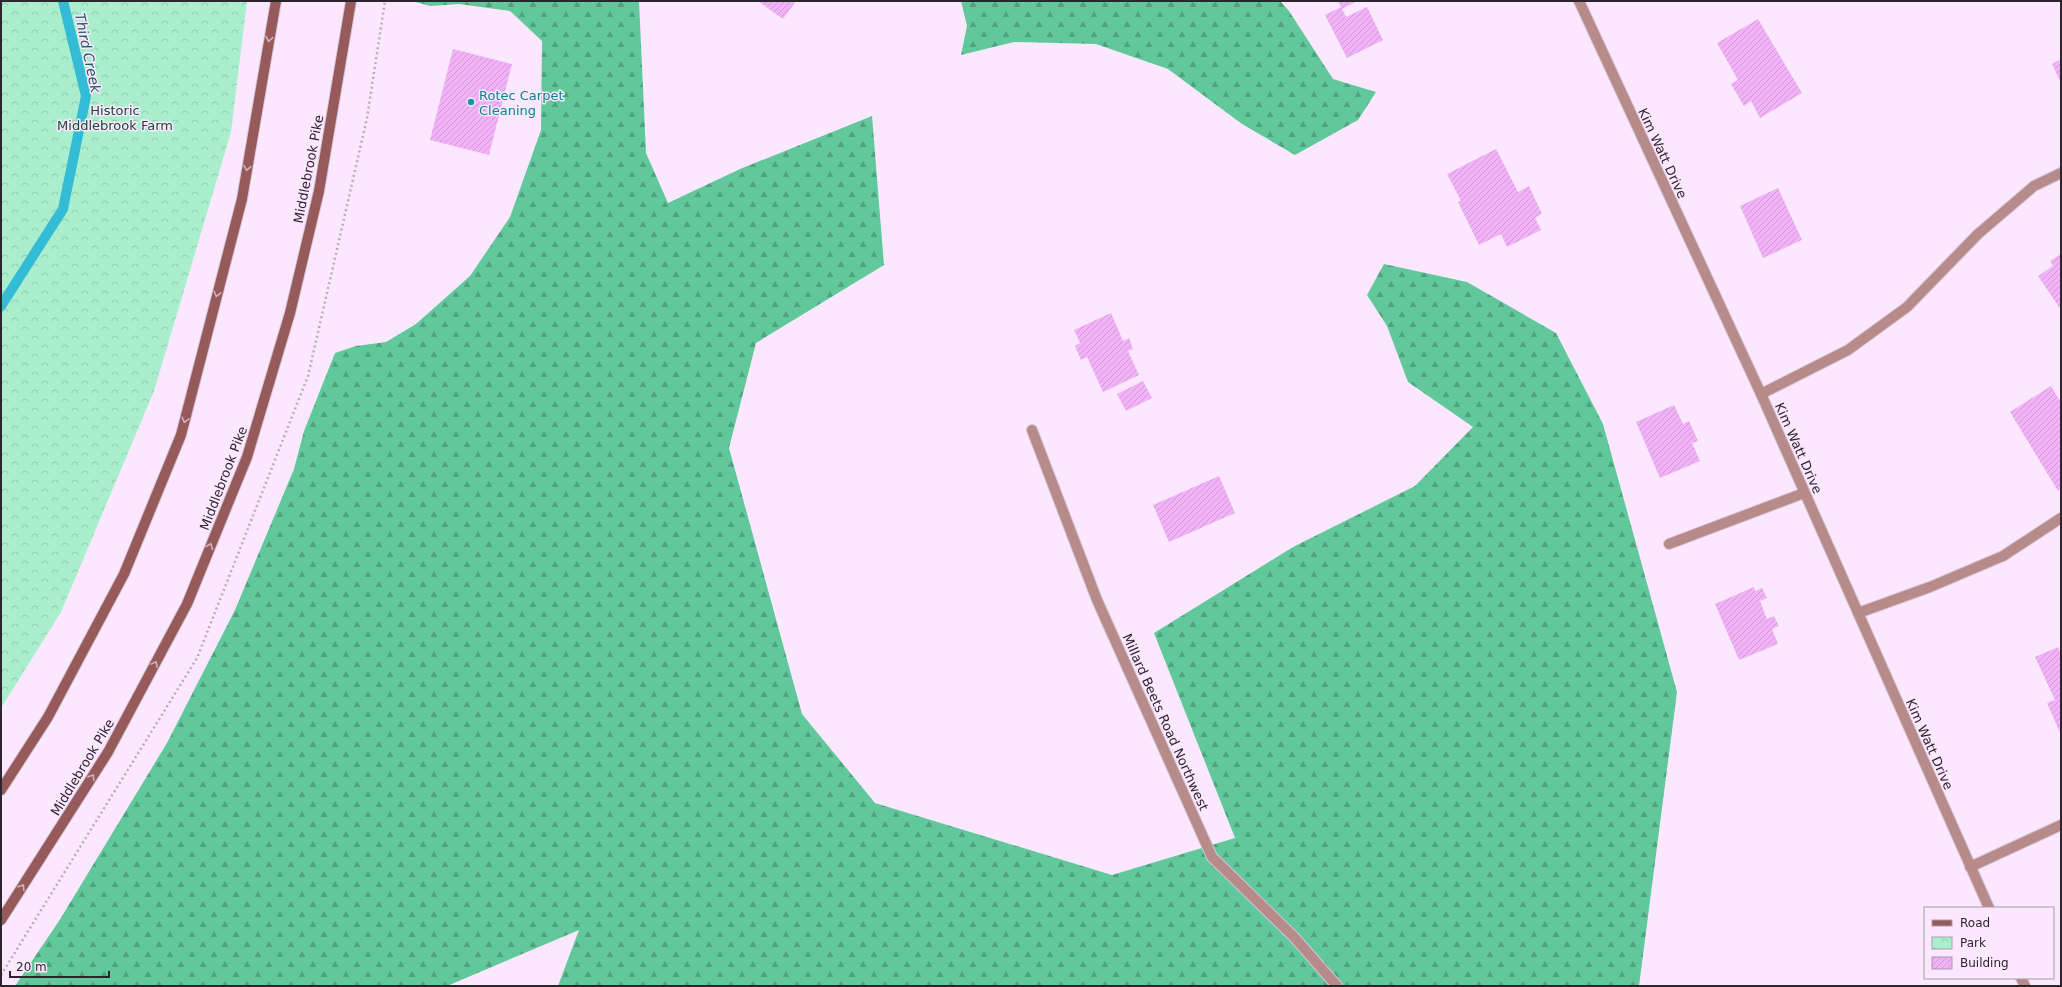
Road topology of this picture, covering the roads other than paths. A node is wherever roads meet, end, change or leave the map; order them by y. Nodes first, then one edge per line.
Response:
1 (276, 1) edge
2 (351, 1) edge
3 (1579, 1) edge
4 (2061, 173) edge
5 (1760, 394) junction
6 (1032, 430) dead end
7 (1804, 493) junction
8 (2061, 518) edge
9 (1669, 544) dead end
10 (1858, 614) junction
11 (1, 790) edge
12 (2061, 825) edge
13 (1970, 867) junction
14 (1989, 907) edge
15 (1, 920) edge
16 (1337, 986) edge

1 -> 11 main road
15 -> 2 main road, Middlebrook Pike
3 - 5 street, Kim Watt Drive
4 - 5 street
5 - 7 street, Kim Watt Drive
6 - 16 street, Millard Beets Road Northwest
7 - 9 street
7 - 10 street, Kim Watt Drive
8 - 10 street
10 - 13 street, Kim Watt Drive
12 - 13 street
13 - 14 street, Kim Watt Drive

